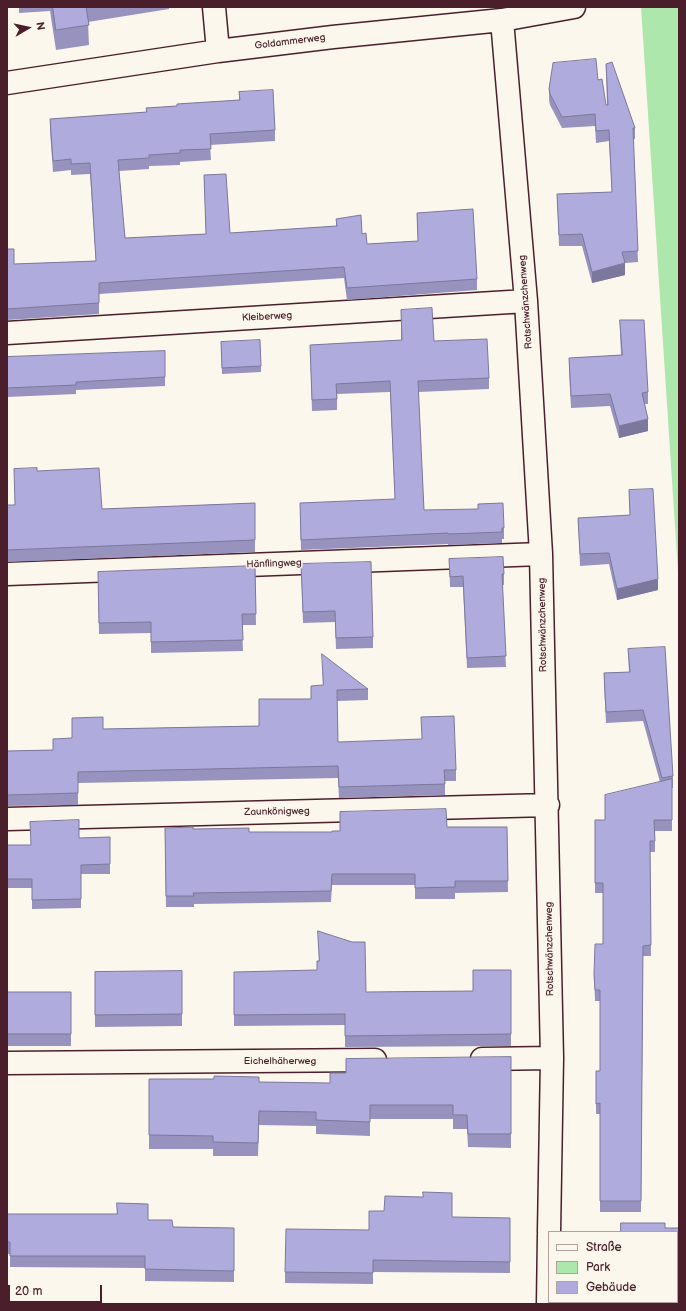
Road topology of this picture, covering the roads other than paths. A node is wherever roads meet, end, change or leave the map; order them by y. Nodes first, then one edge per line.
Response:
1 (214, 7) edge
2 (574, 7) edge
3 (502, 20) junction
4 (218, 51) junction
5 (7, 83) edge
6 (526, 301) junction
7 (7, 333) edge
8 (541, 554) junction
9 (7, 574) edge
10 (548, 805) junction
11 (7, 819) edge
12 (552, 1058) junction
13 (466, 1059) edge
14 (394, 1060) edge
15 (7, 1063) edge
16 (549, 1231) edge

1 - 4 street
2 - 3 street, Goldammerweg
3 - 4 street, Goldammerweg
3 - 6 street, Rotschwänzchenweg
4 - 5 street, Goldammerweg
6 - 7 street, Kleiberweg
6 - 8 street, Rotschwänzchenweg
8 - 9 street, Hänflingweg
8 - 10 street, Rotschwänzchenweg
10 - 11 street, Zaunkönigweg
10 - 12 street, Rotschwänzchenweg
12 - 13 street
12 - 16 street, Rotschwänzchenweg
14 - 15 street, Eichelhäherweg

